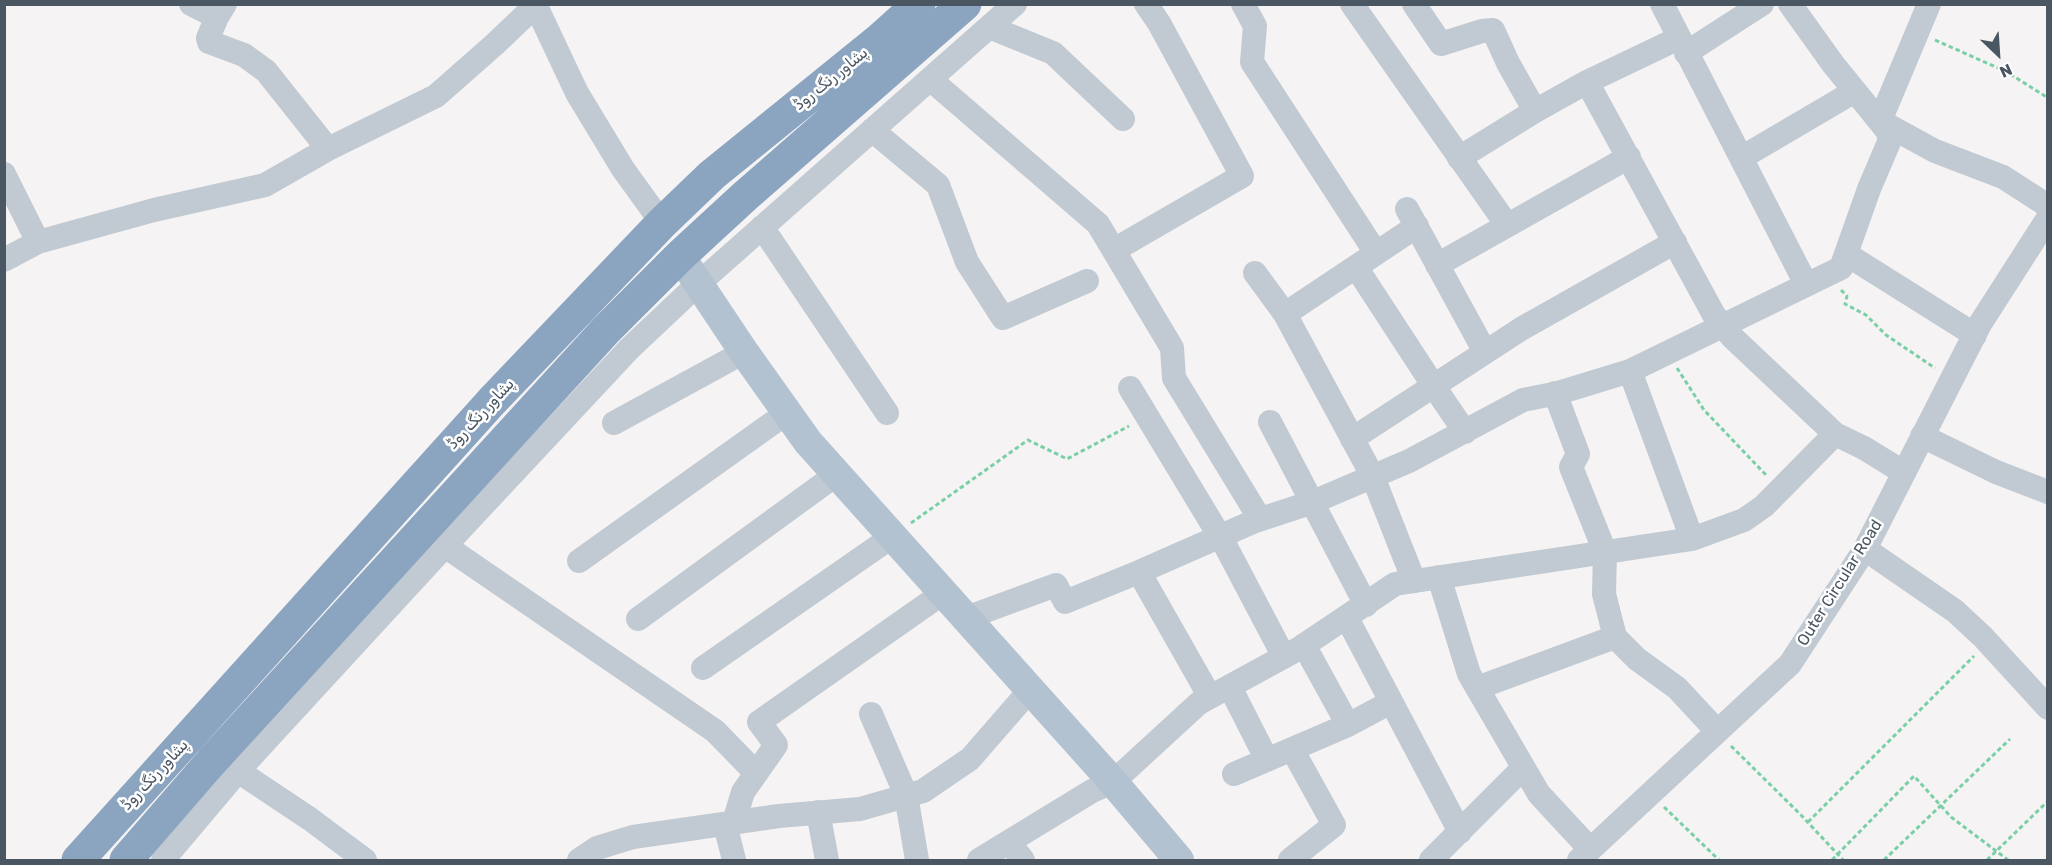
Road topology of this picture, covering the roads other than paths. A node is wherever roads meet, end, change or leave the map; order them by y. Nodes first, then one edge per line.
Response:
1 (191, 4) edge
2 (919, 4) edge
3 (965, 4) edge
4 (1015, 4) edge
5 (1146, 4) edge
6 (1243, 4) edge
7 (1352, 4) edge
8 (1413, 4) edge
9 (1662, 4) edge
10 (1762, 4) edge
11 (1790, 4) edge
12 (536, 5) edge
13 (1928, 5) edge
14 (221, 11) edge
15 (989, 27) junction
16 (1683, 45) junction
17 (930, 79) junction
18 (1587, 82) junction
19 (1855, 91) junction
20 (1535, 111) junction
21 (1123, 119) dead end
22 (1880, 121) junction
23 (872, 130) junction
24 (328, 148) junction
25 (1629, 157) junction
26 (1459, 158) junction
27 (1741, 158) junction
28 (4, 174) edge
29 (2048, 206) edge
30 (2048, 218) edge
31 (662, 223) junction
32 (1507, 225) junction
33 (762, 227) junction
34 (38, 242) junction
35 (1675, 242) junction
36 (1114, 250) junction
37 (1376, 253) junction
38 (1846, 254) junction
39 (680, 256) junction
40 (4, 260) edge
41 (1437, 264) junction
42 (1356, 267) junction
43 (1255, 273) dead end
44 (1814, 280) junction
45 (1086, 281) dead end
46 (698, 284) junction
47 (1285, 314) junction
48 (1723, 326) junction
49 (1975, 335) junction
50 (744, 352) junction
51 (1485, 352) junction
52 (1630, 371) junction
53 (1433, 385) junction
54 (1130, 388) dead end
55 (1555, 393) junction
56 (788, 412) junction
57 (887, 413) dead end
58 (1270, 422) dead end
59 (614, 423) dead end
60 (1466, 432) junction
61 (1834, 434) junction
62 (1922, 436) junction
63 (1352, 439) junction
64 (1903, 472) junction
65 (837, 474) junction
66 (1373, 477) junction
67 (2048, 492) edge
68 (1313, 502) junction
69 (1260, 519) junction
70 (892, 536) junction
71 (1220, 536) junction
72 (1692, 539) junction
73 (445, 546) junction
74 (1865, 549) junction
75 (1605, 552) junction
76 (579, 561) dead end
77 (1139, 572) junction
78 (1439, 577) junction
79 (1414, 581) junction
80 (943, 593) junction
81 (1357, 611) junction
82 (638, 618) dead end
83 (966, 618) junction
84 (1616, 637) junction
85 (1294, 651) junction
86 (703, 668) dead end
87 (1477, 688) junction
88 (1030, 690) junction
89 (1220, 692) junction
90 (1391, 702) junction
91 (2048, 708) edge
92 (871, 714) dead end
93 (1348, 725) junction
94 (1717, 731) junction
95 (1292, 749) junction
96 (175, 752) junction
97 (1267, 760) junction
98 (1523, 768) junction
99 (213, 773) junction
100 (756, 773) junction
101 (1234, 774) dead end
102 (1113, 783) junction
103 (906, 795) junction
104 (818, 812) junction
105 (730, 823) junction
106 (1460, 832) junction
107 (1016, 851) edge
108 (1584, 855) edge
109 (78, 861) edge
110 (126, 861) edge
111 (163, 861) edge
112 (365, 861) edge
113 (579, 861) edge
114 (734, 861) edge
115 (827, 861) edge
116 (917, 861) edge
117 (979, 861) edge
118 (1179, 861) edge
119 (1290, 861) edge
120 (1431, 861) edge

1 - 14 street
2 - 31 highway, پشاور رنگ روڈ
3 - 39 highway, پشاور رنگ روڈ
4 - 15 street
5 - 36 street
6 - 37 street
7 - 26 street
8 - 20 street
9 - 16 street
10 - 16 street
11 - 19 street
12 - 24 street
12 - 31 street
13 - 22 street
14 - 24 street
15 - 17 street
15 - 21 street
16 - 18 street
16 - 27 street
17 - 23 street
17 - 36 street
18 - 20 street
18 - 25 street
19 - 22 street
19 - 27 street
20 - 26 street
22 - 29 street
22 - 38 street
23 - 33 street
23 - 45 street
24 - 34 street
25 - 32 street
25 - 35 street
26 - 32 street
27 - 44 street
28 - 34 street
30 - 49 street, Outer Circular Road
31 - 96 highway, پشاور رنگ روڈ
32 - 41 street
33 - 46 street
33 - 57 street
34 - 40 street
35 - 48 street
35 - 51 street
36 - 69 street
37 - 41 street
37 - 42 street
38 - 44 street
38 - 49 street
39 - 46 main road
39 - 99 highway, پشاور رنگ روڈ
41 - 51 street
42 - 47 street
42 - 53 street
43 - 47 street
44 - 48 street
46 - 50 main road
46 - 73 street
47 - 63 street
48 - 52 street
48 - 61 street
49 - 62 street, Outer Circular Road
50 - 56 main road
50 - 59 street
51 - 53 street
52 - 55 street
52 - 72 street
53 - 60 street
53 - 63 street
54 - 71 street
55 - 60 street
55 - 75 street
56 - 65 main road
56 - 76 street
58 - 68 street
60 - 66 street
61 - 64 street
61 - 72 street
62 - 64 street, Outer Circular Road
62 - 67 street
63 - 66 street
64 - 74 street, Outer Circular Road
65 - 70 main road
65 - 82 street
66 - 68 street
66 - 79 street
68 - 69 street
68 - 81 street
69 - 71 street
70 - 80 main road
70 - 86 street
71 - 77 street
71 - 85 street
72 - 75 street
73 - 99 street
73 - 100 street
74 - 91 street
74 - 94 street, Outer Circular Road
75 - 78 street
75 - 84 street
77 - 83 street
77 - 89 street
78 - 79 street
78 - 87 street
79 - 81 street
80 - 83 main road
80 - 100 street
81 - 85 street
81 - 90 street
83 - 88 main road
84 - 87 street
84 - 94 street
85 - 89 street
85 - 93 street
87 - 98 street
88 - 102 main road
88 - 103 street
89 - 97 street
89 - 102 street
90 - 93 street
90 - 106 street
92 - 103 street
93 - 95 street
94 - 108 street, Outer Circular Road
95 - 97 street
95 - 119 street
96 - 99 highway
96 - 109 highway, پشاور رنگ روڈ
97 - 101 street
98 - 106 street
98 - 108 street
99 - 110 highway, پشاور رنگ روڈ
99 - 111 street
99 - 112 street
100 - 105 street
102 - 107 street
102 - 118 main road
103 - 104 street
103 - 116 street
104 - 105 street
104 - 115 street
105 - 113 street
105 - 114 street
106 - 120 street
107 - 117 street

